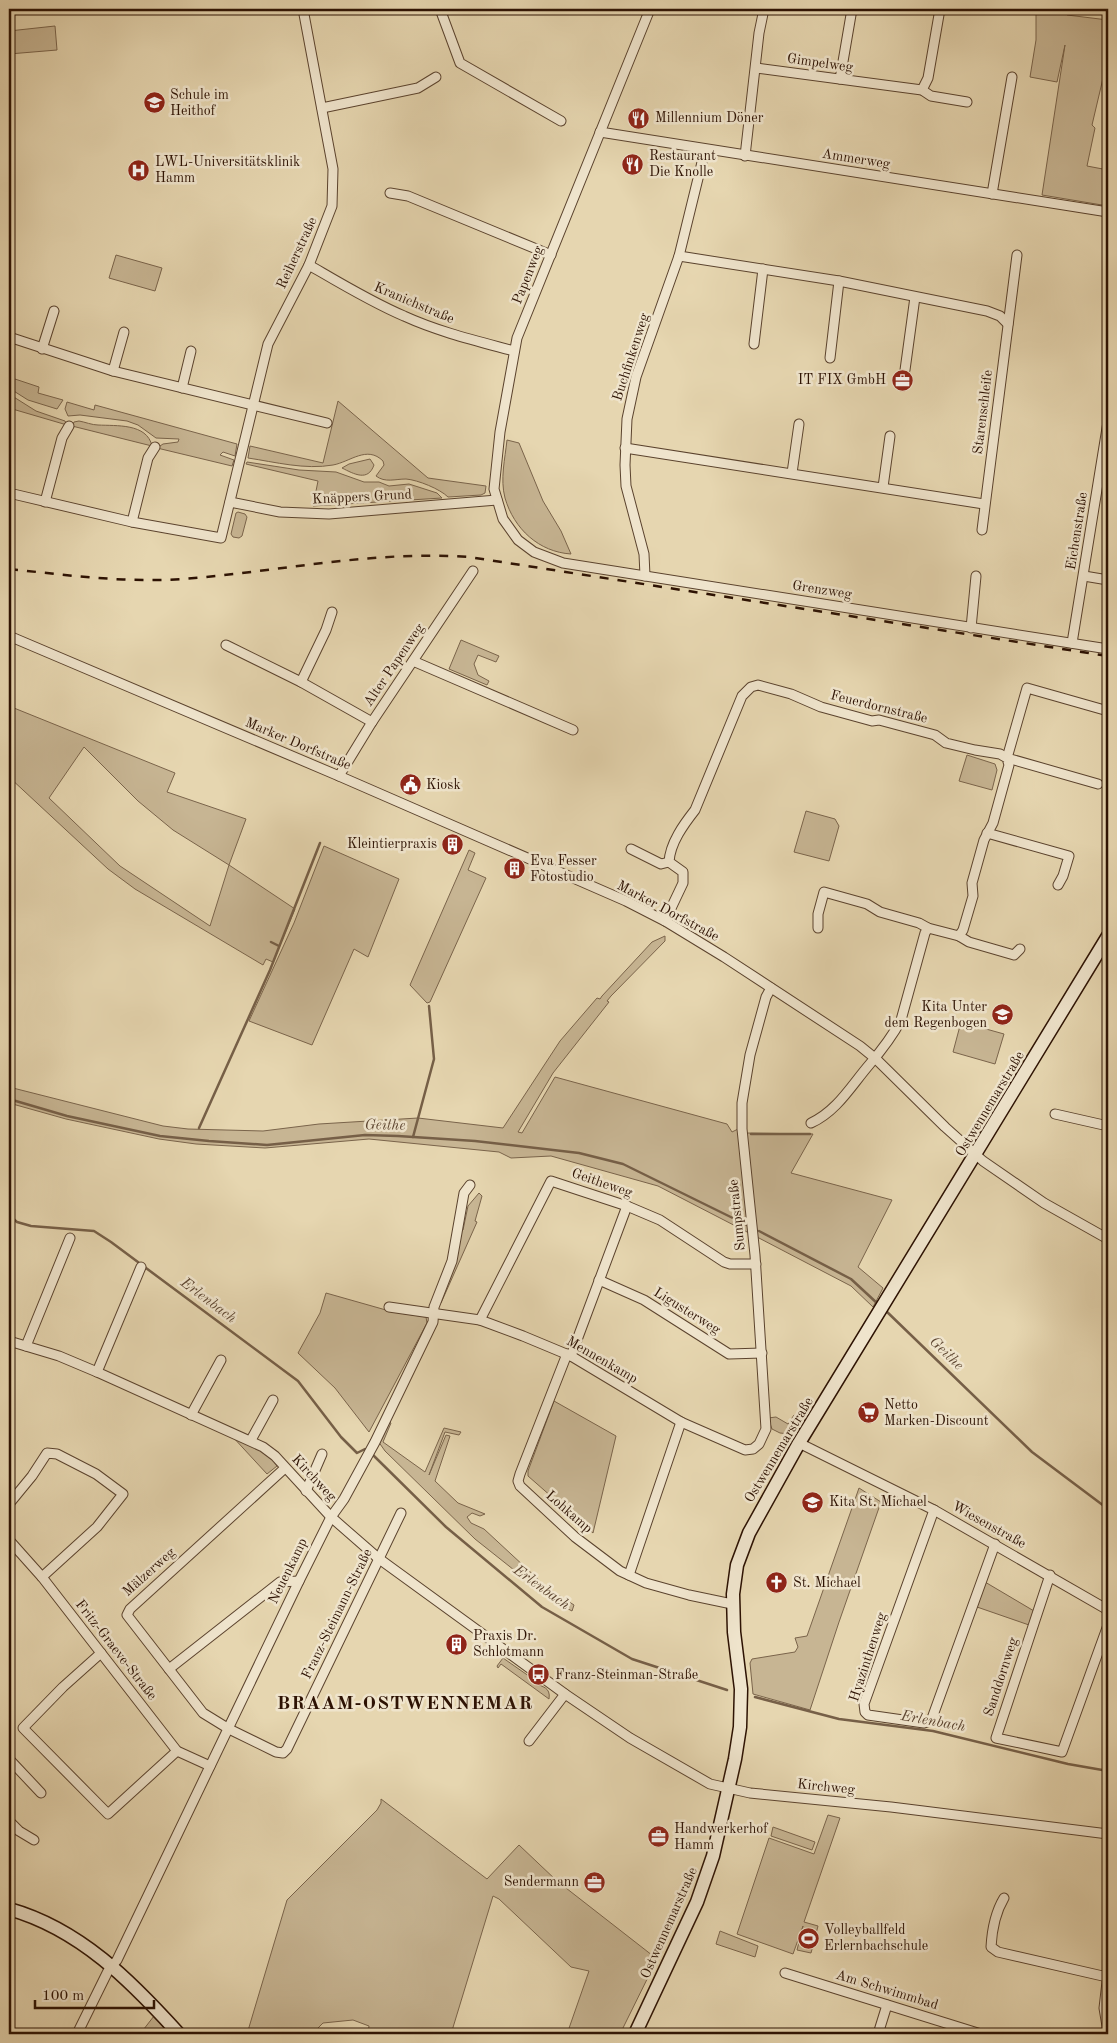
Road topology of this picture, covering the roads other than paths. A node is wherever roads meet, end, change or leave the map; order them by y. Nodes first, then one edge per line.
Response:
1 (303, 9) edge
2 (440, 9) edge
3 (650, 9) edge
4 (764, 9) edge
5 (852, 9) edge
6 (940, 9) edge
7 (756, 68) junction
8 (1012, 76) dead end
9 (436, 78) dead end
10 (840, 80) junction
11 (922, 90) junction
12 (967, 102) dead end
13 (322, 108) junction
14 (561, 121) dead end
15 (600, 132) junction
16 (705, 150) junction
17 (744, 156) junction
18 (390, 193) dead end
19 (992, 194) junction
20 (1108, 212) edge
21 (551, 255) junction
22 (1017, 255) dead end
23 (680, 256) junction
24 (309, 265) junction
25 (763, 269) junction
26 (839, 282) junction
27 (915, 297) junction
28 (54, 311) dead end
29 (1008, 324) junction
30 (124, 332) dead end
31 (9, 337) edge
32 (754, 344) dead end
33 (42, 349) junction
34 (192, 351) dead end
35 (514, 351) junction
36 (830, 358) dead end
37 (905, 370) dead end
38 (113, 371) junction
39 (182, 388) junction
40 (253, 406) junction
41 (1108, 422) edge
42 (327, 423) dead end
43 (799, 424) dead end
44 (69, 426) dead end
45 (890, 436) dead end
46 (1107, 440) edge
47 (155, 447) dead end
48 (625, 448) junction
49 (792, 473) junction
50 (882, 487) junction
51 (9, 493) edge
52 (497, 500) junction
53 (45, 502) junction
54 (230, 502) junction
55 (984, 504) junction
56 (132, 522) junction
57 (982, 530) dead end
58 (534, 552) joint
59 (473, 571) dead end
60 (645, 576) junction
61 (976, 576) dead end
62 (1084, 576) junction
63 (1108, 580) edge
64 (332, 612) dead end
65 (971, 628) junction
66 (9, 636) edge
67 (1072, 643) junction
68 (226, 645) dead end
69 (1108, 649) edge
70 (413, 661) junction
71 (301, 682) junction
72 (1108, 711) edge
73 (372, 722) junction
74 (573, 730) dead end
75 (1007, 758) junction
76 (339, 776) junction
77 (1098, 784) dead end
78 (987, 833) junction
79 (631, 850) dead end
80 (669, 862) junction
81 (1058, 885) dead end
82 (665, 921) junction
83 (818, 928) dead end
84 (928, 928) junction
85 (959, 936) junction
86 (1108, 936) edge
87 (1020, 949) dead end
88 (771, 988) junction
89 (876, 1058) junction
90 (1055, 1114) dead end
91 (811, 1123) dead end
92 (1108, 1126) edge
93 (973, 1152) junction
94 (470, 1185) dead end
95 (628, 1206) junction
96 (70, 1238) dead end
97 (1108, 1239) edge
98 (756, 1264) junction
99 (141, 1267) dead end
100 (599, 1280) junction
101 (389, 1307) dead end
102 (435, 1314) junction
103 (480, 1320) junction
104 (9, 1340) edge
105 (26, 1346) junction
106 (762, 1353) junction
107 (569, 1355) junction
108 (221, 1360) dead end
109 (97, 1372) junction
110 (274, 1400) dead end
111 (191, 1415) junction
112 (681, 1422) junction
113 (251, 1440) junction
114 (762, 1441) joint
115 (800, 1443) junction
116 (322, 1454) dead end
117 (285, 1468) junction
118 (306, 1491) junction
119 (9, 1504) edge
120 (934, 1510) junction
121 (401, 1513) dead end
122 (331, 1517) junction
123 (9, 1540) edge
124 (995, 1544) junction
125 (378, 1558) junction
126 (629, 1575) junction
127 (1050, 1575) junction
128 (42, 1577) junction
129 (298, 1581) junction
130 (732, 1604) junction
131 (1108, 1610) edge
132 (1108, 1626) edge
133 (101, 1653) junction
134 (168, 1669) junction
135 (565, 1694) junction
136 (229, 1729) junction
137 (529, 1741) dead end
138 (177, 1751) junction
139 (9, 1759) edge
140 (210, 1766) junction
141 (728, 1789) junction
142 (40, 1793) dead end
143 (9, 1821) edge
144 (1108, 1834) edge
145 (34, 1840) dead end
146 (1004, 1898) dead end
147 (9, 1909) edge
148 (112, 1966) junction
149 (785, 1973) dead end
150 (1108, 1975) edge
151 (887, 2005) junction
152 (1108, 2032) edge
153 (77, 2034) edge
154 (179, 2034) edge
155 (636, 2034) edge
156 (878, 2034) edge
157 (982, 2034) edge

1 - 13 street, Reiherstraße
2 - 14 street
3 - 15 street, Papenweg
4 - 7 street
5 - 10 street
6 - 11 street
7 - 10 street, Gimpelweg
7 - 17 street
8 - 19 street
9 - 13 street
10 - 11 street, Gimpelweg
11 - 12 street, Gimpelweg
13 - 24 street, Reiherstraße
15 - 16 street, Ammerweg
15 - 21 street, Papenweg
16 - 17 street, Ammerweg
16 - 23 street, Buchfinkenweg
17 - 19 street, Ammerweg
18 - 21 street
19 - 20 street, Ammerweg
21 - 35 street, Papenweg
22 - 29 street, Starenschleife
23 - 25 street
23 - 48 street, Buchfinkenweg
24 - 35 street, Kranichstraße
24 - 40 street, Reiherstraße
25 - 26 street
25 - 32 street
26 - 27 street
26 - 36 street
27 - 29 street
27 - 37 street
28 - 33 street
29 - 55 street, Starenschleife
30 - 38 street
31 - 33 street
33 - 38 street
34 - 39 street
35 - 52 street, Papenweg
38 - 39 street
39 - 40 street
40 - 42 street
40 - 54 street, Reiherstraße
41 - 46 street, Eichenstraße
43 - 49 street
44 - 53 street
45 - 50 street
46 - 62 street, Eichenstraße
47 - 56 street
48 - 49 street
48 - 60 street, Buchfinkenweg
49 - 50 street
50 - 55 street
51 - 53 street
52 - 54 street, Knäppers Grund
52 - 58 street, Papenweg
53 - 56 street
54 - 56 street, Reiherstraße
55 - 57 street, Starenschleife
58 - 60 street, Grenzweg
59 - 70 street, Alter Papenweg
60 - 65 street, Grenzweg
61 - 65 street
62 - 63 street
62 - 67 street, Eichenstraße
64 - 71 street
65 - 67 street, Grenzweg
66 - 76 street, Marker Dorfstraße
67 - 69 street, Grenzweg
68 - 71 street
70 - 73 street, Alter Papenweg
70 - 74 street
71 - 73 street
72 - 75 street
73 - 76 street, Alter Papenweg
75 - 77 street
75 - 78 street
75 - 80 street, Feuerdornstraße
76 - 82 street, Marker Dorfstraße
78 - 81 street
78 - 85 street
79 - 80 street
80 - 82 street
82 - 88 street, Marker Dorfstraße
83 - 84 street
84 - 85 street
84 - 89 street
85 - 87 street
86 - 93 street, Ostwennemarstraße
88 - 89 street, Marker Dorfstraße
88 - 98 street, Sumpstraße
89 - 91 street
89 - 93 street, Marker Dorfstraße
90 - 92 street
93 - 97 street, Marker Dorfstraße
93 - 115 street, Ostwennemarstraße
94 - 102 street, Neuenkamp
95 - 98 street, Geitheweg
95 - 100 street, Lohkamp
95 - 103 street, Geitheweg
96 - 105 street
98 - 106 street, Sumpstraße
99 - 109 street
100 - 106 street, Ligusterweg
100 - 107 street, Lohkamp
101 - 102 street, Mennenkamp
102 - 103 street, Mennenkamp
102 - 122 street, Neuenkamp
103 - 107 street, Mennenkamp
104 - 105 street, Kirchweg
105 - 109 street, Kirchweg
106 - 114 street, Sumpstraße
107 - 112 street, Mennenkamp
107 - 126 street, Lohkamp
108 - 111 street
109 - 111 street, Kirchweg
110 - 113 street
111 - 113 street, Kirchweg
112 - 114 street, Mennenkamp
112 - 126 street
113 - 117 street, Kirchweg
115 - 120 street, Wiesenstraße
115 - 130 street, Ostwennemarstraße
116 - 118 street
117 - 118 street, Kirchweg
117 - 134 street, Mälzerweg
118 - 122 street, Kirchweg
119 - 128 street
120 - 124 street, Wiesenstraße
120 - 124 street, Hyazinthenweg
121 - 125 street, Franz-Steimann-Straße
122 - 125 street, Kirchweg
122 - 129 street, Neuenkamp
123 - 128 street, Fritz-Graeve-Straße
124 - 127 street, Wiesenstraße
125 - 135 street, Kirchweg
125 - 136 street, Franz-Steimann-Straße
126 - 130 street, Lohkamp
127 - 131 street, Wiesenstraße
127 - 132 street, Sanddornweg
128 - 133 street, Fritz-Graeve-Straße
129 - 134 street
129 - 136 street, Neuenkamp
130 - 141 street, Ostwennemarstraße
133 - 138 street, Fritz-Graeve-Straße
133 - 138 street
134 - 136 street, Mälzerweg
135 - 137 street
135 - 141 street, Kirchweg
136 - 140 street, Neuenkamp
138 - 140 street, Fritz-Graeve-Straße
139 - 142 street
140 - 148 street, Neuenkamp
141 - 144 street, Kirchweg
141 - 155 street, Ostwennemarstraße
143 - 145 street
146 - 150 street
147 - 148 street
148 - 153 street, Neuenkamp
148 - 154 street
149 - 151 street, Am Schwimmbad
150 - 152 street
151 - 156 street
151 - 157 street, Am Schwimmbad

